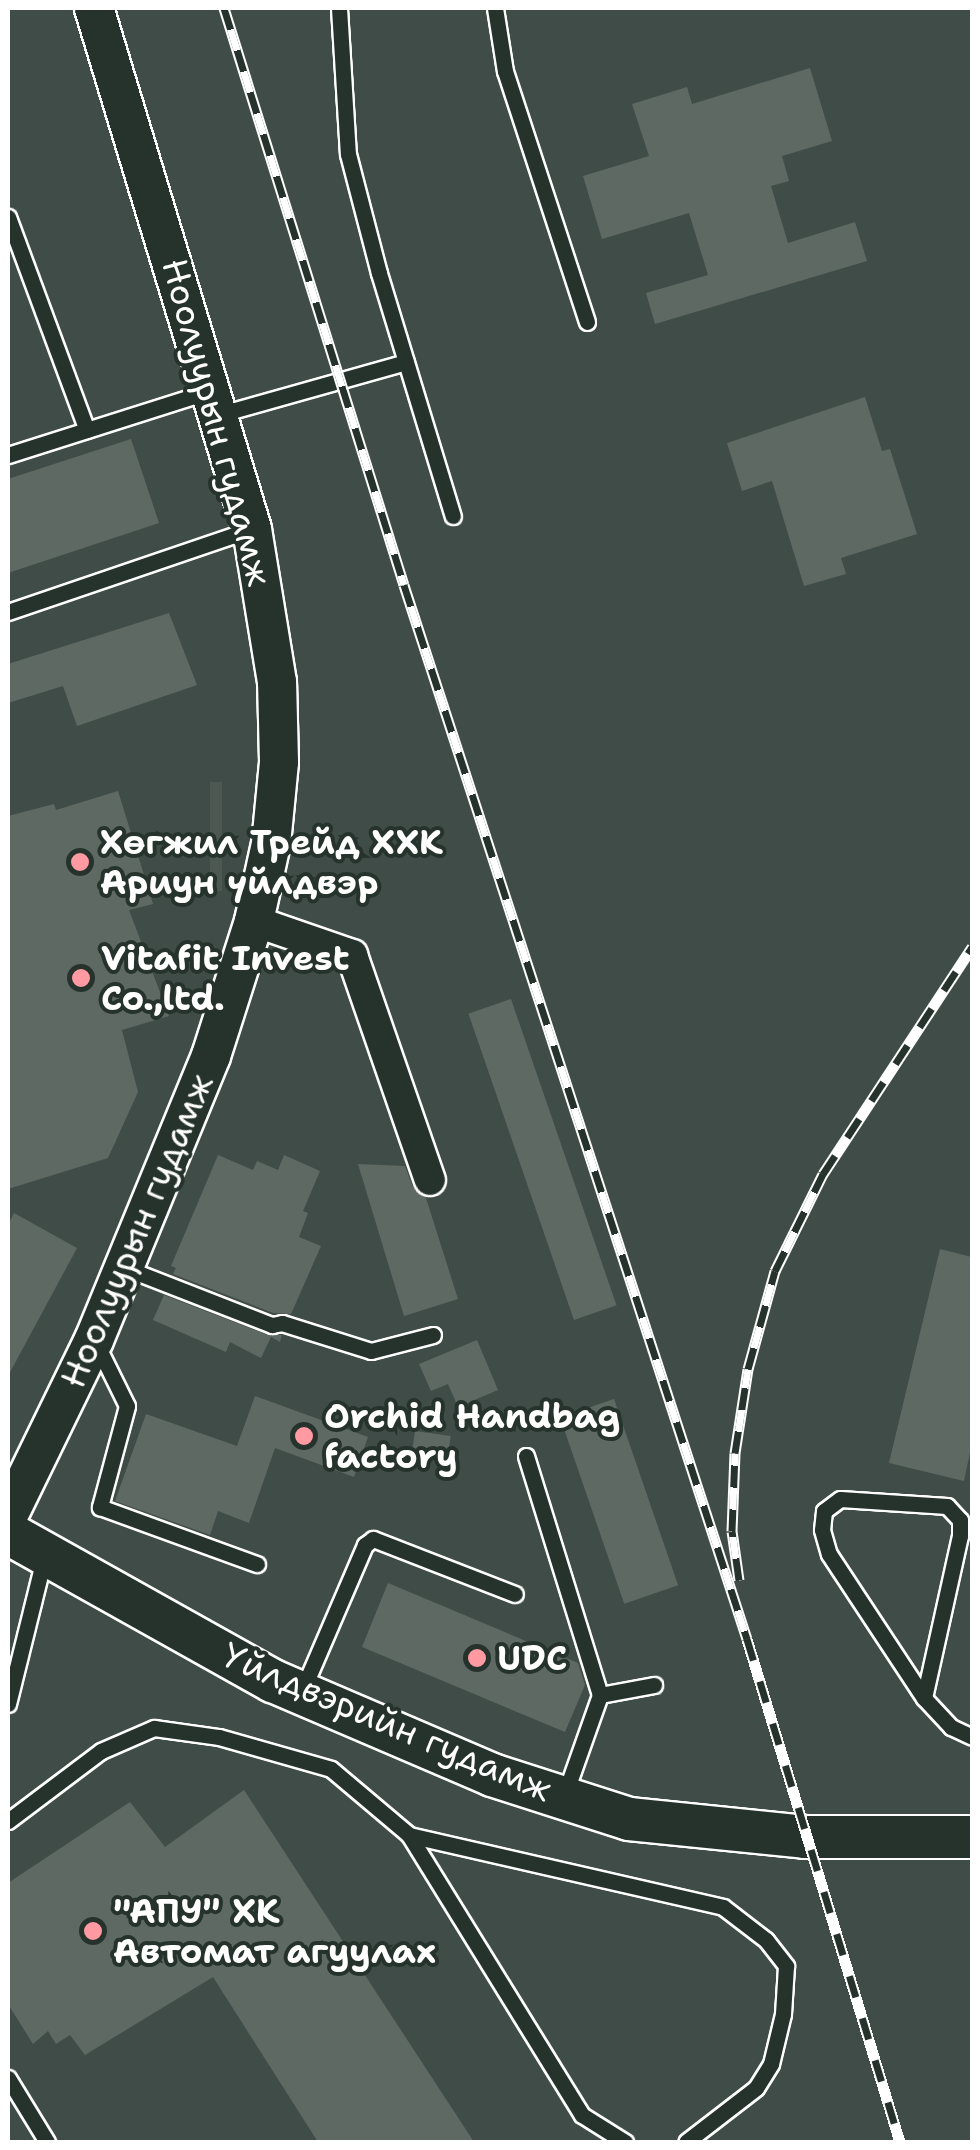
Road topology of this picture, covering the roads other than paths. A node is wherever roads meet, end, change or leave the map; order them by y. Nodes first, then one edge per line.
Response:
1 (94, 8) edge
2 (339, 8) edge
3 (495, 8) edge
4 (8, 216) edge
5 (587, 322) dead end
6 (406, 362) junction
7 (217, 402) junction
8 (87, 430) junction
9 (8, 455) edge
10 (453, 516) dead end
11 (252, 529) junction
12 (8, 612) edge
13 (254, 922) junction
14 (430, 1180) dead end
15 (123, 1267) junction
16 (433, 1335) dead end
17 (94, 1340) junction
18 (526, 1456) dead end
19 (8, 1516) edge
20 (8, 1533) edge
21 (44, 1554) junction
22 (257, 1564) dead end
23 (515, 1594) dead end
24 (654, 1685) dead end
25 (302, 1693) junction
26 (600, 1695) junction
27 (924, 1698) junction
28 (8, 1704) edge
29 (972, 1737) edge
30 (564, 1798) junction
31 (8, 1821) edge
32 (409, 1836) junction
33 (972, 1837) edge
34 (8, 2078) edge
35 (47, 2142) edge
36 (617, 2142) edge
37 (686, 2142) edge

1 - 7 street, Ноолуурын гудамж
2 - 6 lane
3 - 5 lane
4 - 8 lane
6 - 7 lane
6 - 10 lane
7 - 8 lane
7 - 11 street, Ноолуурын гудамж
8 - 9 lane
11 - 12 lane
11 - 13 street, Ноолуурын гудамж
13 - 14 street
13 - 15 street, Ноолуурын гудамж
15 - 16 lane
15 - 17 street, Ноолуурын гудамж
17 - 19 street, Ноолуурын гудамж
17 - 22 lane
18 - 26 lane
20 - 21 main road, Yйлдвэрийн гудамж
21 - 25 main road, Yйлдвэрийн гудамж
21 - 28 lane
23 - 25 lane
24 - 26 lane
25 - 30 main road, Yйлдвэрийн гудамж
26 - 30 lane
27 - 27 lane
27 - 29 lane
30 - 33 main road, Yйлдвэрийн гудамж
31 - 32 lane
32 - 36 lane
32 - 37 lane
34 - 35 lane

